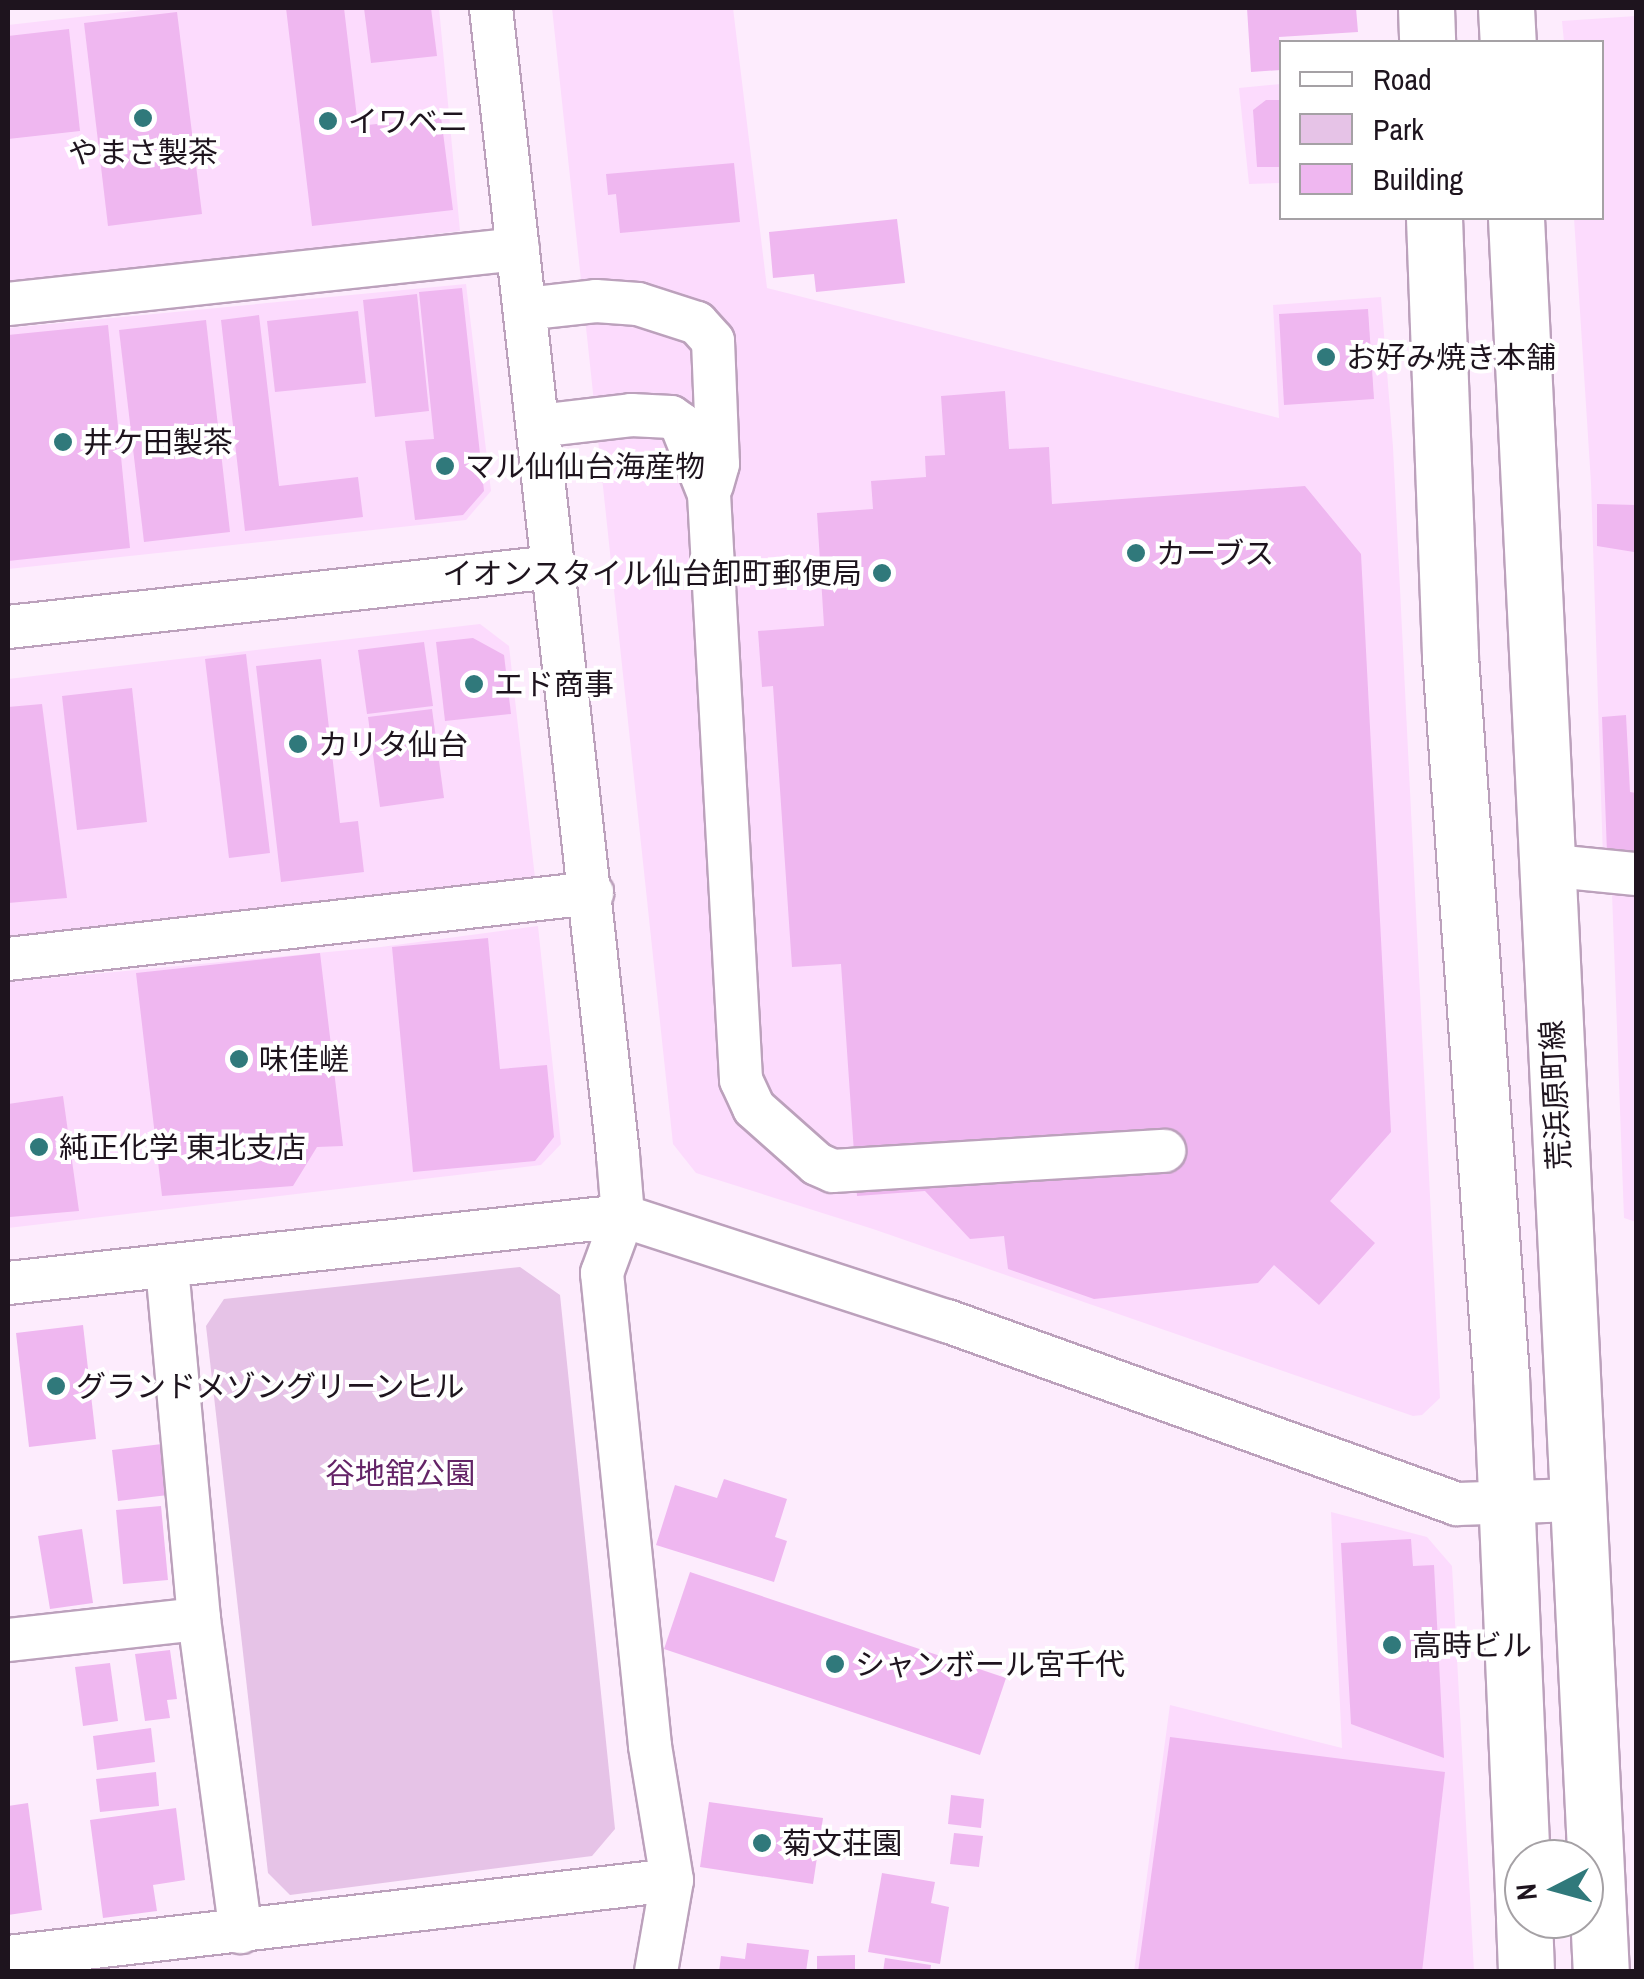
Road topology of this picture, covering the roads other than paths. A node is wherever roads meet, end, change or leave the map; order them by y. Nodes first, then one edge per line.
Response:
1 (490, 8) edge
2 (1426, 8) edge
3 (1506, 8) edge
4 (1427, 40) edge
5 (1508, 40) edge
6 (1434, 220) edge
7 (1516, 220) edge
8 (518, 249) junction
9 (8, 304) edge
10 (524, 308) junction
11 (538, 426) junction
12 (709, 494) junction
13 (553, 567) junction
14 (8, 627) edge
15 (1544, 864) junction
16 (1636, 874) edge
17 (592, 893) junction
18 (8, 959) edge
19 (1164, 1151) dead end
20 (624, 1216) junction
21 (167, 1267) junction
22 (8, 1283) edge
23 (1576, 1500) junction
24 (1506, 1504) junction
25 (199, 1619) junction
26 (8, 1640) edge
27 (1521, 1839) edge
28 (672, 1880) junction
29 (240, 1932) junction
30 (1525, 1939) edge
31 (8, 1957) edge
32 (1613, 1967) edge
33 (656, 1972) edge
34 (1526, 1972) edge

1 - 8 street
2 - 4 main road
3 - 5 main road
6 - 24 main road
7 - 15 main road, 荒浜原町線
8 - 9 street
8 - 10 street
10 - 11 street
10 - 12 street
11 - 12 street
11 - 13 street
12 - 19 street
13 - 14 street
13 - 17 street
15 - 16 street
15 - 23 main road, 荒浜原町線
17 - 18 street
17 - 20 street
20 - 21 street
20 - 24 street
20 - 28 street
21 - 22 street
21 - 25 street
23 - 24 street
23 - 32 main road, 荒浜原町線
24 - 27 main road
25 - 26 street
25 - 29 street
28 - 29 street
28 - 33 street
29 - 31 street
30 - 34 main road

